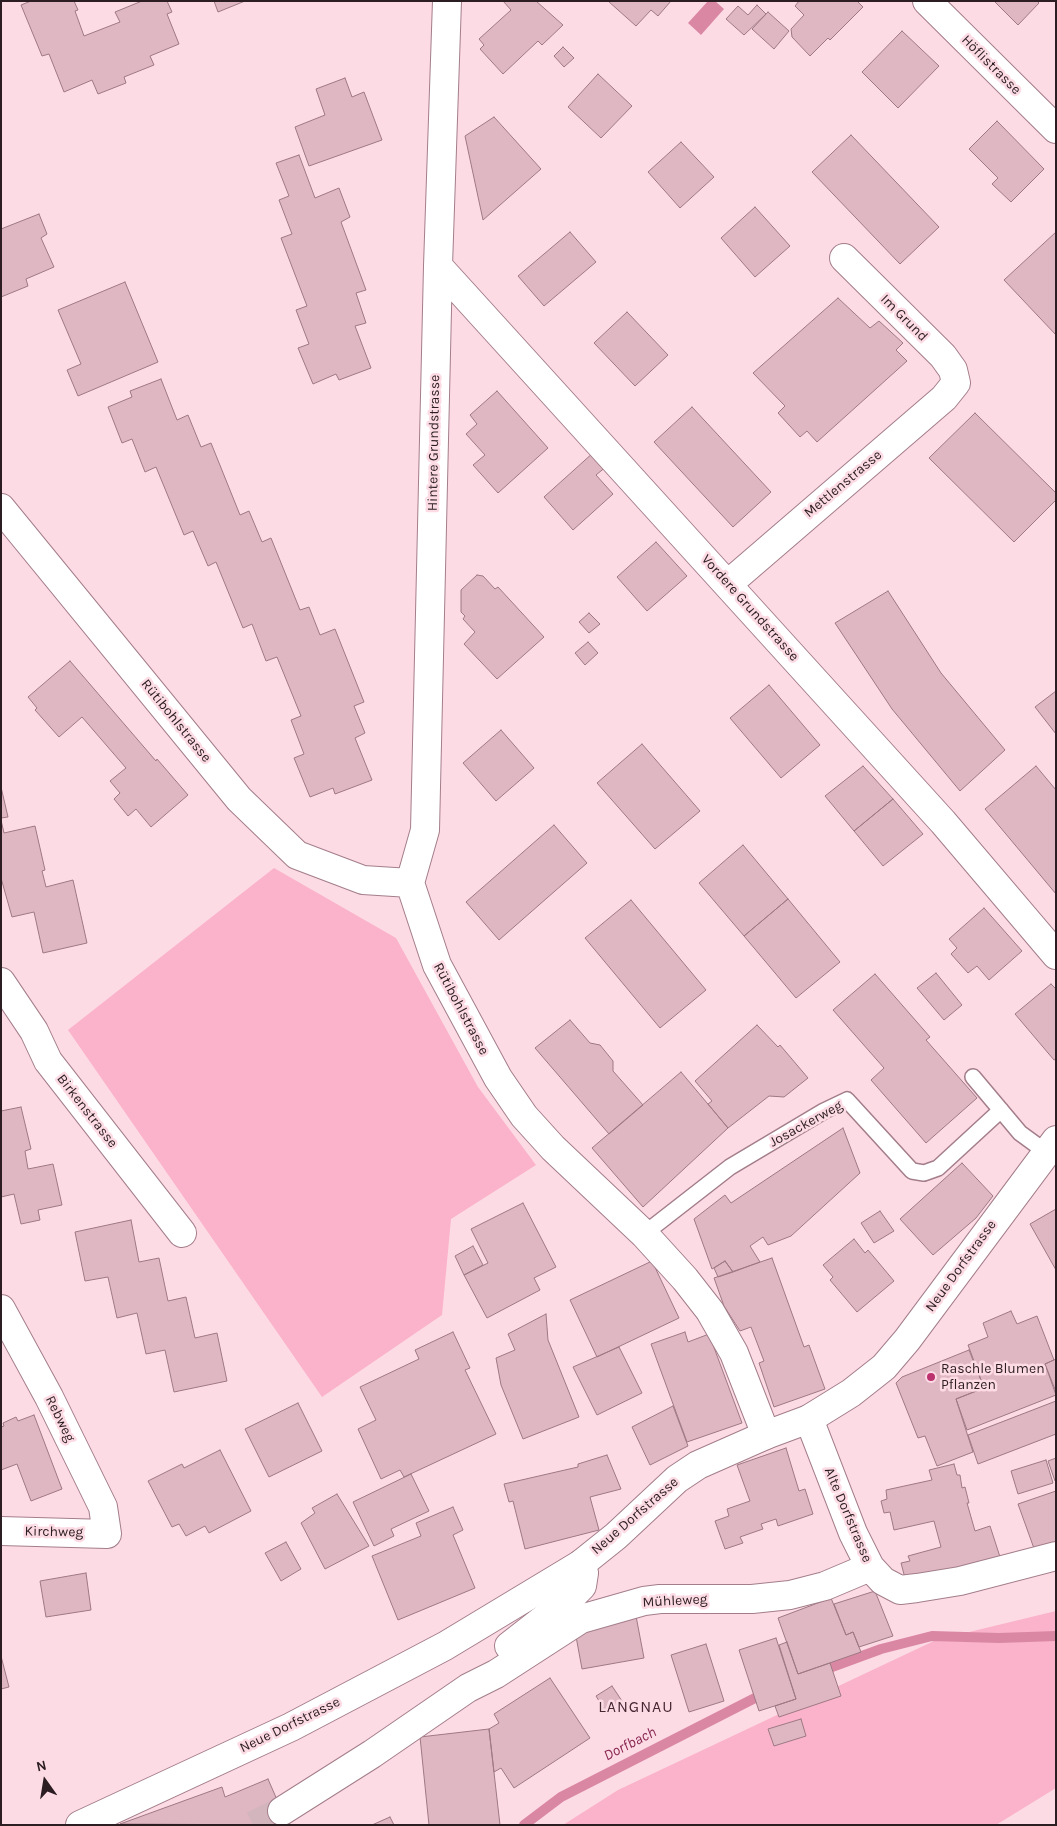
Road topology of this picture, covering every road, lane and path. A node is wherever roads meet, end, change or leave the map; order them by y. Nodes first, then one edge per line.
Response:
1 (447, 1) edge
2 (927, 1) edge
3 (1056, 129) edge
4 (844, 258) dead end
5 (438, 266) junction
6 (956, 383) joint
7 (1, 508) edge
8 (728, 584) junction
9 (410, 884) junction
10 (1056, 955) edge
11 (1, 982) edge
12 (973, 1077) dead end
13 (1001, 1110) junction
14 (1051, 1146) edge
15 (182, 1233) dead end
16 (644, 1234) junction
17 (1, 1309) edge
18 (810, 1419) junction
19 (766, 1435) junction
20 (1, 1531) edge
21 (108, 1534) joint
22 (1056, 1556) edge
23 (581, 1564) junction
24 (870, 1567) junction
25 (468, 1688) junction
26 (282, 1811) tunnel mouth
27 (80, 1825) edge

1 - 5 street, Hintere Grundstrasse
2 - 3 street, Höflistrasse
4 - 6 street, Im Grund
5 - 8 street, Vordere Grundstrasse
5 - 9 street, Hintere Grundstrasse
6 - 8 street, Mettlenstrasse
7 - 9 street, Rütibohlstrasse
8 - 10 street, Vordere Grundstrasse
9 - 16 street, Rütibohlstrasse
11 - 15 street, Birkenstrasse
12 - 13 lane
13 - 14 lane
13 - 16 lane, Josackerweg
14 - 18 street, Neue Dorfstrasse
16 - 19 street, Rütibohlstrasse
17 - 21 street, Rebweg
18 - 19 street, Neue Dorfstrasse
18 - 24 street, Alte Dorfstrasse
19 - 23 street, Neue Dorfstrasse
20 - 21 street, Kirchweg
22 - 24 street, Alte Dorfstrasse
23 - 25 street, Mühleweg
23 - 27 street, Neue Dorfstrasse
24 - 25 street, Mühleweg
25 - 26 street, Mühleweg

